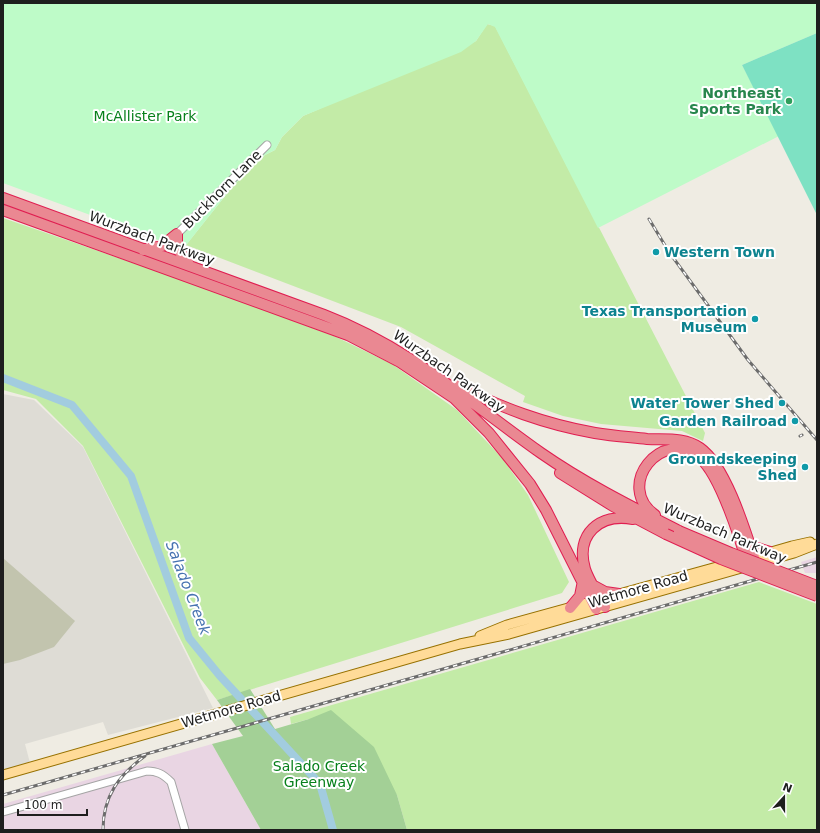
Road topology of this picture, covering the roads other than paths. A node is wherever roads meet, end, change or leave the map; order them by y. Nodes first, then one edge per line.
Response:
1 (267, 144) dead end
2 (3, 198) edge
3 (3, 210) edge
4 (177, 234) junction
5 (142, 250) junction
6 (191, 267) junction
7 (419, 364) junction
8 (454, 398) junction
9 (639, 520) junction
10 (678, 531) junction
11 (741, 539) junction
12 (817, 541) edge
13 (817, 544) edge
14 (751, 546) junction
15 (770, 552) junction
16 (751, 561) junction
17 (729, 564) junction
18 (582, 580) junction
19 (594, 586) junction
20 (817, 586) edge
21 (619, 594) junction
22 (817, 596) edge
23 (599, 604) junction
24 (570, 608) junction
25 (460, 644) junction
26 (3, 776) edge
27 (3, 812) edge
28 (185, 830) edge

1 - 4 street, Buckhorn Lane
2 - 5 highway, Wurzbach Parkway
3 - 8 highway, Wurzbach Parkway
4 - 5 highway
4 - 6 highway
5 - 6 highway, Wurzbach Parkway
6 - 7 highway, Wurzbach Parkway
7 - 10 highway, Wurzbach Parkway
7 - 14 highway
8 - 9 highway, Wurzbach Parkway
8 - 18 highway
9 - 19 highway
9 - 22 highway, Wurzbach Parkway, bridge
10 - 11 highway
10 - 20 highway, Wurzbach Parkway, bridge
11 - 16 highway
11 - 17 highway
12 - 15 main road, Wetmore Road
13 - 16 main road, Wetmore Road
14 - 15 highway
14 - 16 highway
15 - 16 main road, Wetmore Road
16 - 17 main road, Wetmore Road
16 - 23 main road, Wetmore Road
17 - 21 main road, Wetmore Road
18 - 23 highway
18 - 24 highway
19 - 21 highway
19 - 23 highway
21 - 23 main road, Wetmore Road
23 - 24 main road, Wetmore Road
23 - 25 main road, Wetmore Road
24 - 25 main road, Wetmore Road
25 - 26 main road, Wetmore Road
27 - 28 street

